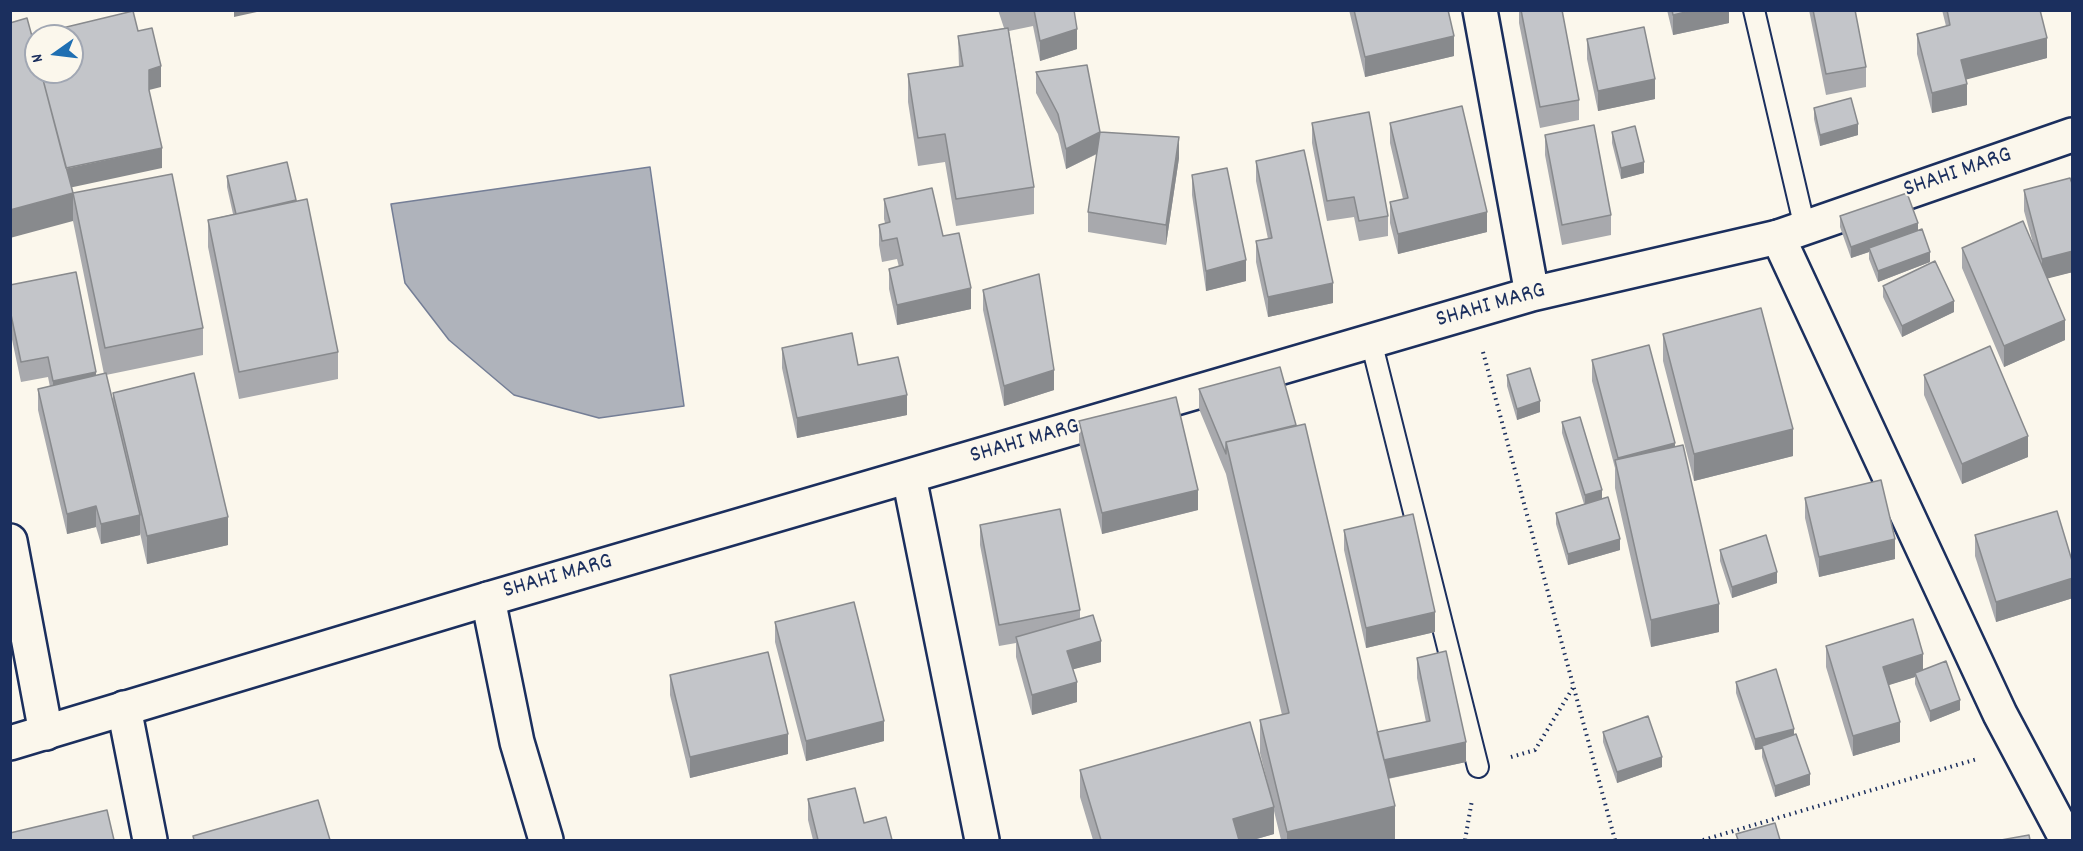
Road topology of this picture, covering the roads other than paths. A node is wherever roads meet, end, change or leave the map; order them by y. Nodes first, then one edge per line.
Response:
1 (1480, 10) edge
2 (1754, 10) edge
3 (2073, 135) edge
4 (1791, 232) junction
5 (1532, 294) junction
6 (1371, 341) junction
7 (909, 477) junction
8 (10, 541) edge
9 (488, 599) junction
10 (124, 708) junction
11 (46, 733) junction
12 (10, 743) edge
13 (1478, 767) dead end
14 (150, 840) edge
15 (546, 840) edge
16 (982, 840) edge
17 (2067, 840) edge

1 - 5 street
2 - 4 lane
3 - 4 street, SHAHI MARG
4 - 5 street, SHAHI MARG
4 - 17 street
5 - 6 street, SHAHI MARG
6 - 7 street, SHAHI MARG
6 - 13 lane
7 - 9 street, SHAHI MARG
7 - 16 street
8 - 11 street
9 - 10 street, SHAHI MARG
9 - 15 street
10 - 11 street, SHAHI MARG
10 - 14 street
11 - 12 street, SHAHI MARG

